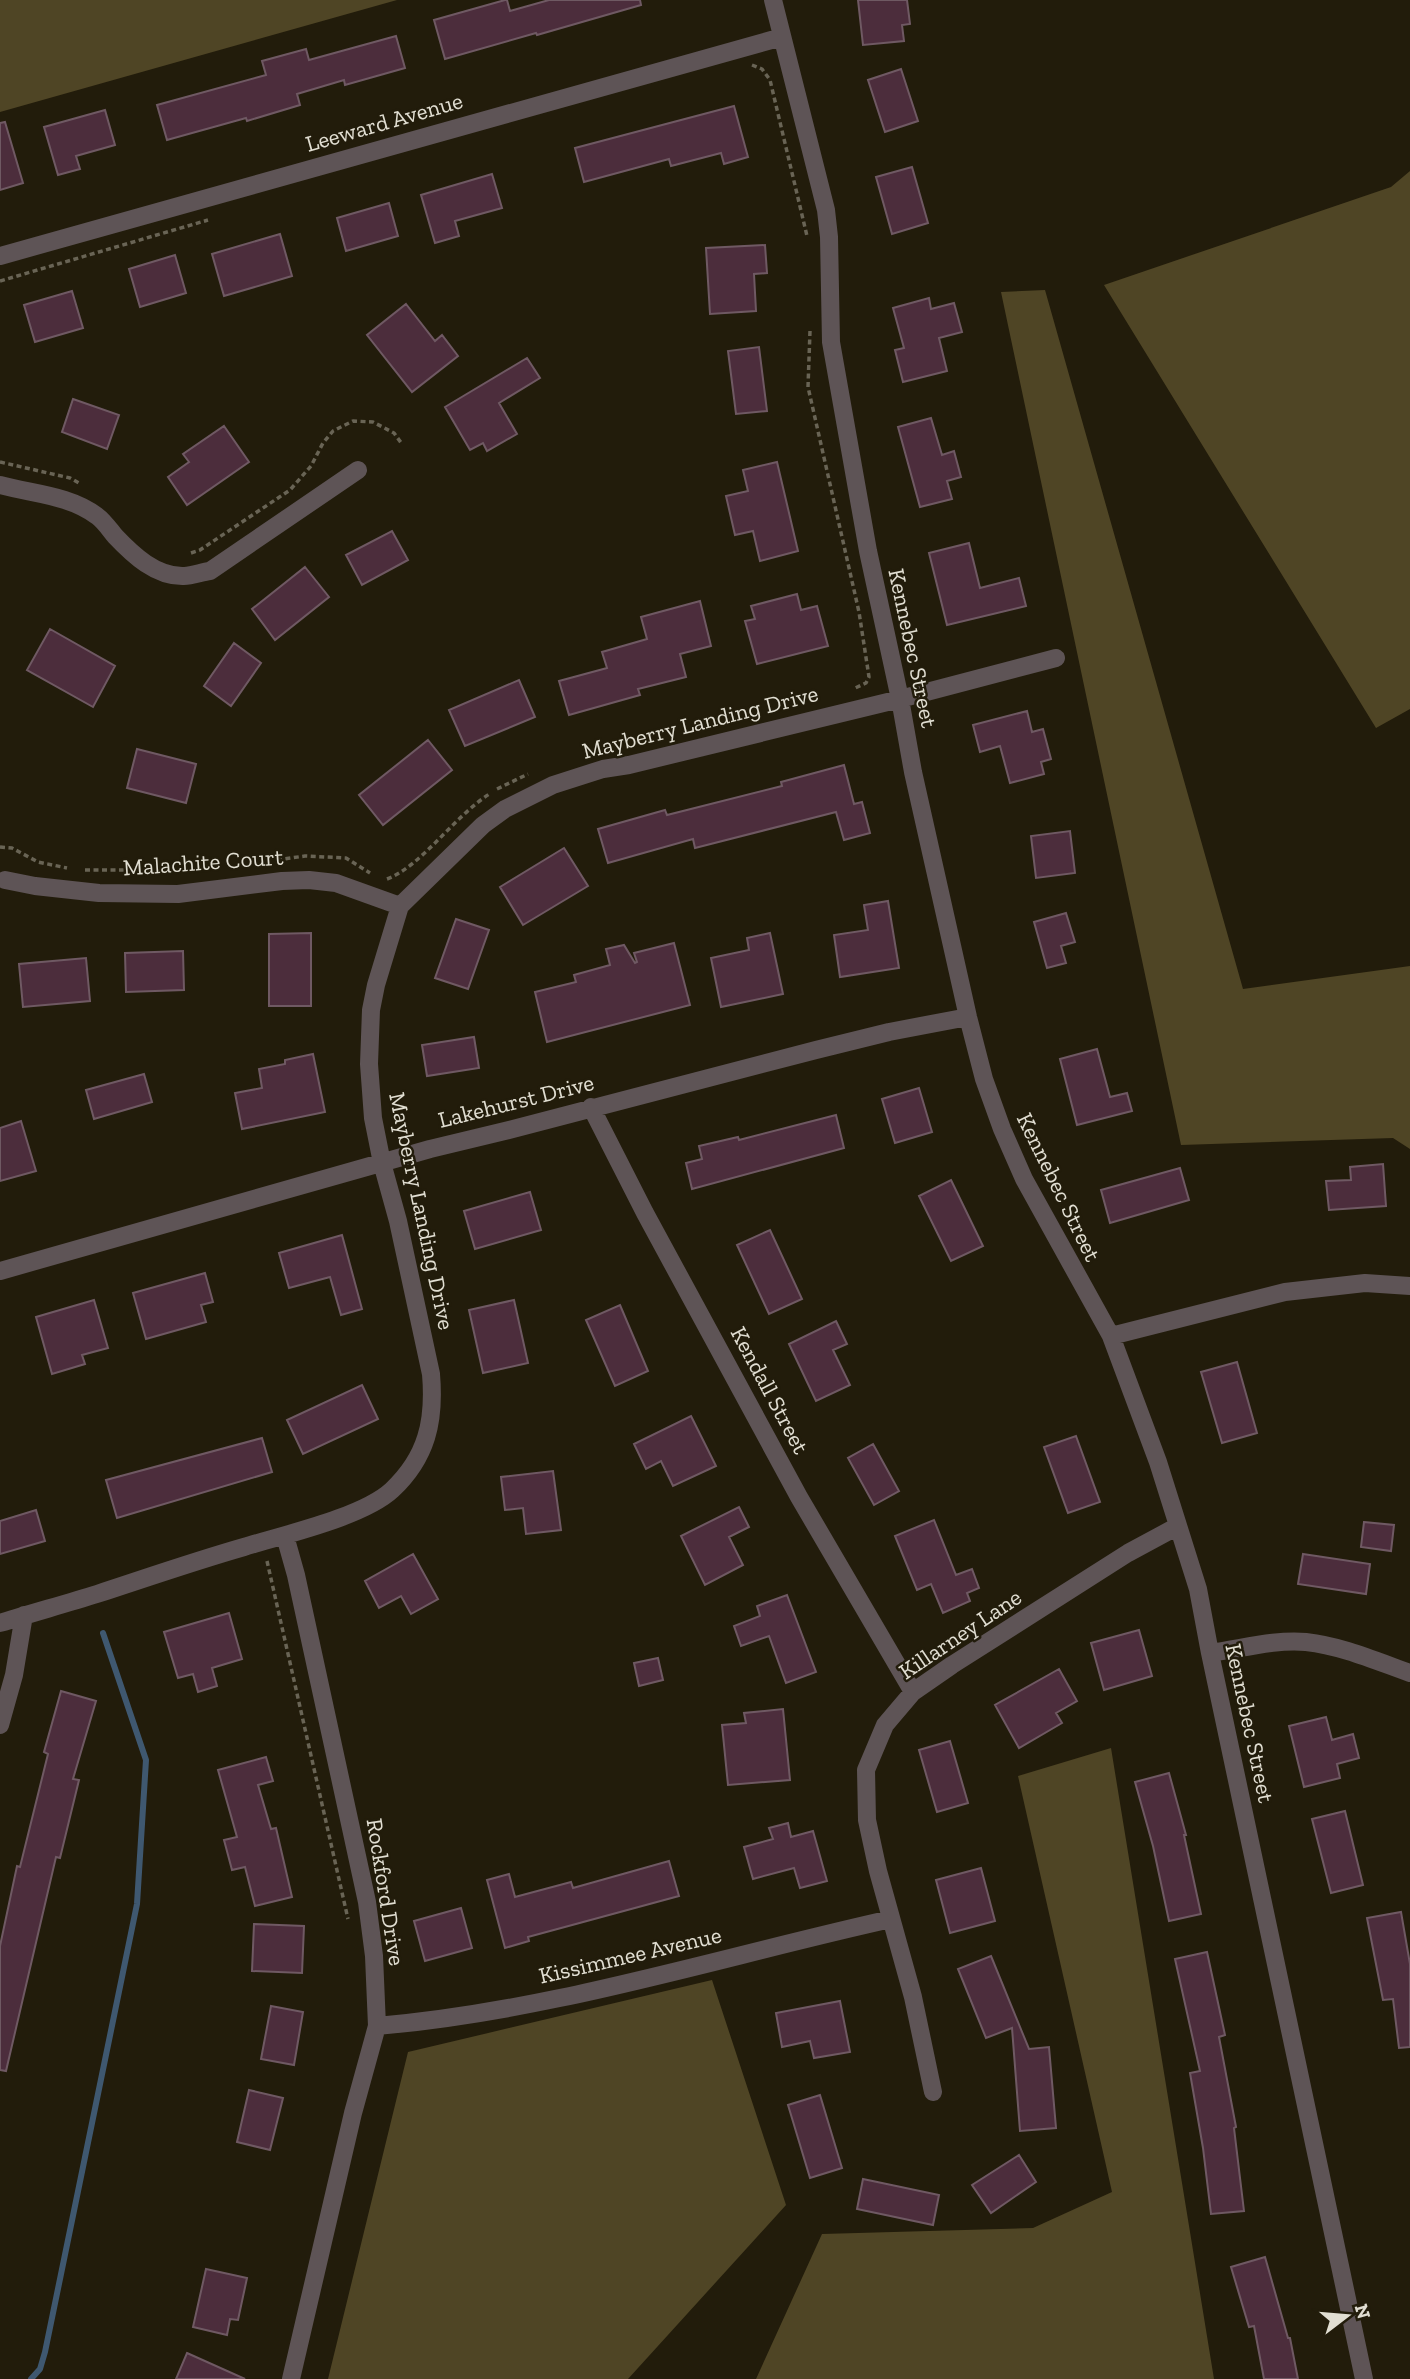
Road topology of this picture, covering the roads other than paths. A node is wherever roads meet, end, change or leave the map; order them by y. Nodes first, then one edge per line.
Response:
1 (773, 0) edge
2 (782, 37) junction
3 (0, 256) edge
4 (358, 470) dead end
5 (0, 485) edge
6 (1056, 658) dead end
7 (900, 699) junction
8 (5, 880) dead end
9 (400, 906) junction
10 (968, 1017) junction
11 (591, 1107) junction
12 (382, 1163) junction
13 (0, 1272) edge
14 (1410, 1286) edge
15 (1111, 1336) junction
16 (1178, 1526) junction
17 (285, 1536) junction
18 (24, 1615) junction
19 (0, 1623) edge
20 (1210, 1653) junction
21 (1410, 1673) edge
22 (913, 1692) junction
23 (0, 1725) edge
24 (891, 1919) junction
25 (377, 2026) junction
26 (933, 2092) dead end
27 (291, 2379) edge
28 (1364, 2379) edge

1 - 2 street, Kennebec Street
2 - 3 street, Leeward Avenue
2 - 7 street, Kennebec Street
4 - 5 street
6 - 7 street, Mayberry Landing Drive
7 - 9 street, Mayberry Landing Drive
7 - 10 street, Kennebec Street
8 - 9 street, Malachite Court
9 - 12 street, Mayberry Landing Drive
10 - 11 street, Lakehurst Drive
10 - 15 street, Kennebec Street
11 - 12 street, Lakehurst Drive
11 - 22 street, Kendall Street
12 - 13 street, Lakehurst Drive
12 - 17 street, Mayberry Landing Drive
14 - 15 street
15 - 16 street, Kennebec Street
16 - 20 street, Kennebec Street
16 - 22 street, Killarney Lane
17 - 18 street, Mayberry Landing Drive
17 - 25 street, Rockford Drive
18 - 19 street, Mayberry Landing Drive
18 - 23 street
20 - 21 street
20 - 28 street, Kennebec Street
22 - 24 street, Killarney Lane
24 - 25 street, Kissimmee Avenue
24 - 26 street, Killarney Lane
25 - 27 street, Rockford Drive

